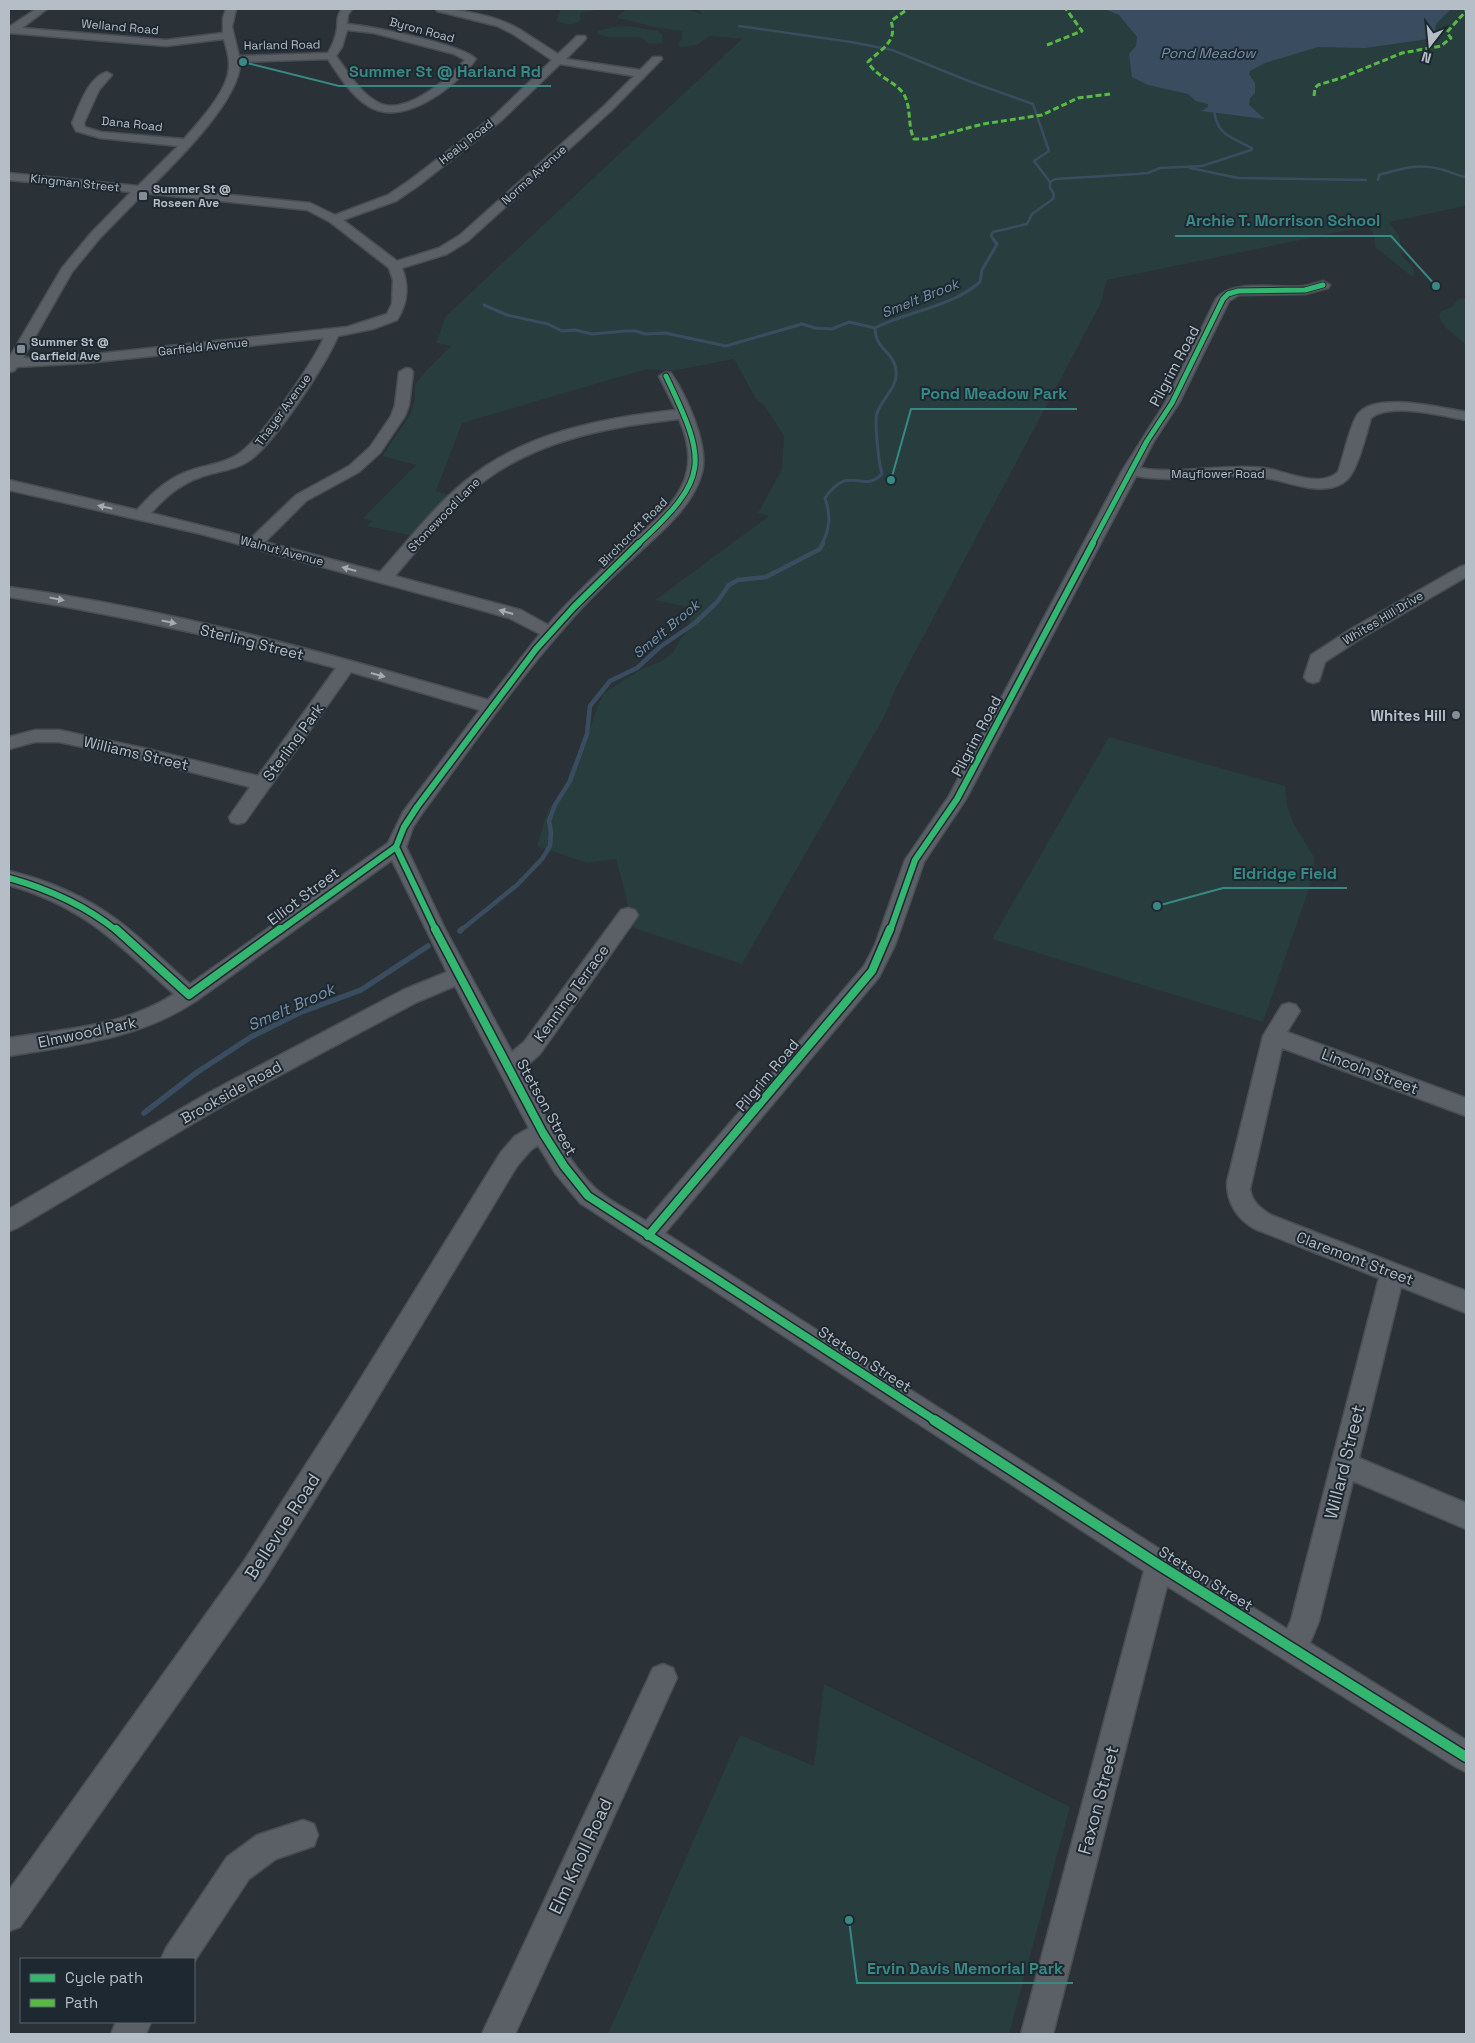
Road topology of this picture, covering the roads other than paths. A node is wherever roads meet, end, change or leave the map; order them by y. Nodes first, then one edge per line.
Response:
1 (42, 9) edge
2 (231, 9) edge
3 (347, 9) edge
4 (441, 9) edge
5 (482, 9) edge
6 (470, 16) junction
7 (342, 26) junction
8 (11, 30) edge
9 (229, 35) junction
10 (582, 38) dead end
11 (331, 56) junction
12 (234, 59) junction
13 (559, 59) junction
14 (656, 59) dead end
15 (642, 74) junction
16 (107, 75) dead end
17 (186, 143) junction
18 (9, 176) edge
19 (141, 190) junction
20 (334, 219) junction
21 (395, 266) junction
22 (1322, 285) dead end
23 (333, 333) junction
24 (11, 366) edge
25 (406, 372) dead end
26 (666, 376) dead end
27 (683, 414) junction
28 (1466, 416) edge
29 (1130, 471) junction
30 (9, 485) edge
31 (140, 515) junction
32 (255, 543) junction
33 (1466, 570) edge
34 (384, 578) junction
35 (9, 592) edge
36 (550, 633) junction
37 (347, 666) junction
38 (1313, 677) dead end
39 (492, 707) junction
40 (9, 742) edge
41 (263, 784) junction
42 (238, 817) dead end
43 (396, 847) junction
44 (9, 878) edge
45 (628, 915) dead end
46 (460, 975) junction
47 (189, 995) junction
48 (1289, 1011) dead end
49 (1274, 1036) junction
50 (9, 1047) edge
51 (507, 1064) junction
52 (1466, 1107) edge
53 (542, 1131) junction
54 (9, 1220) edge
55 (648, 1236) junction
56 (1392, 1273) junction
57 (1466, 1302) edge
58 (1343, 1464) junction
59 (1466, 1516) edge
60 (1159, 1565) junction
61 (1293, 1649) junction
62 (663, 1678) dead end
63 (1466, 1757) edge
64 (303, 1835) dead end
65 (9, 1916) edge
66 (178, 1958) edge
67 (134, 2023) edge
68 (126, 2034) edge
69 (498, 2034) edge
70 (1037, 2034) edge

1 - 8 street
2 - 9 street
3 - 7 street
4 - 6 street
5 - 6 street
6 - 13 street
7 - 11 street
7 - 11 street, Byron Road
8 - 9 street, Welland Road
9 - 12 street
10 - 13 street, Healy Road
11 - 12 street, Harland Road
12 - 17 street
13 - 15 street
13 - 20 street, Healy Road
14 - 15 street, Norma Avenue
15 - 21 street, Norma Avenue
16 - 17 street, Dana Road
17 - 19 street
18 - 19 street, Kingman Street
19 - 20 street, Kingman Street
19 - 24 street
20 - 21 street, Kingman Street
21 - 23 street, Garfield Avenue
22 - 29 street, Pilgrim Road
23 - 24 street, Garfield Avenue
23 - 31 street, Thayer Avenue
25 - 32 street
26 - 27 street, Birchcroft Road
27 - 34 street, Stonewood Lane
27 - 36 street, Birchcroft Road
28 - 29 street, Mayflower Road
29 - 55 street, Pilgrim Road
31 -> 30 street, Walnut Avenue
31 - 32 street, Walnut Avenue
34 -> 32 street, Walnut Avenue
33 - 38 street, Whites Hill Drive
36 -> 34 street, Walnut Avenue
35 -> 37 street, Sterling Street
36 - 39 street
37 -> 39 street, Sterling Street
37 - 41 street, Sterling Park
39 - 43 street
40 - 41 street, Williams Street
41 - 42 street, Sterling Park
43 - 46 street, Stetson Street
43 - 47 street, Elliot Street
44 - 47 street
45 - 51 street, Kenning Terrace
46 - 51 street, Stetson Street
46 - 54 street, Brookside Road
47 - 50 street, Elmwood Park
48 - 49 street
49 - 52 street, Lincoln Street
49 - 56 street, Claremont Street
51 - 53 street, Stetson Street
53 - 55 street, Stetson Street
53 - 65 street, Bellevue Road
55 - 60 street, Stetson Street
56 - 57 street, Claremont Street
56 - 58 street, Willard Street
58 - 59 street
58 - 61 street, Willard Street
60 - 61 street, Stetson Street
60 - 70 street, Faxon Street
61 - 63 street, Stetson Street
62 - 69 street, Elm Knoll Road
64 - 66 street
67 - 68 street

